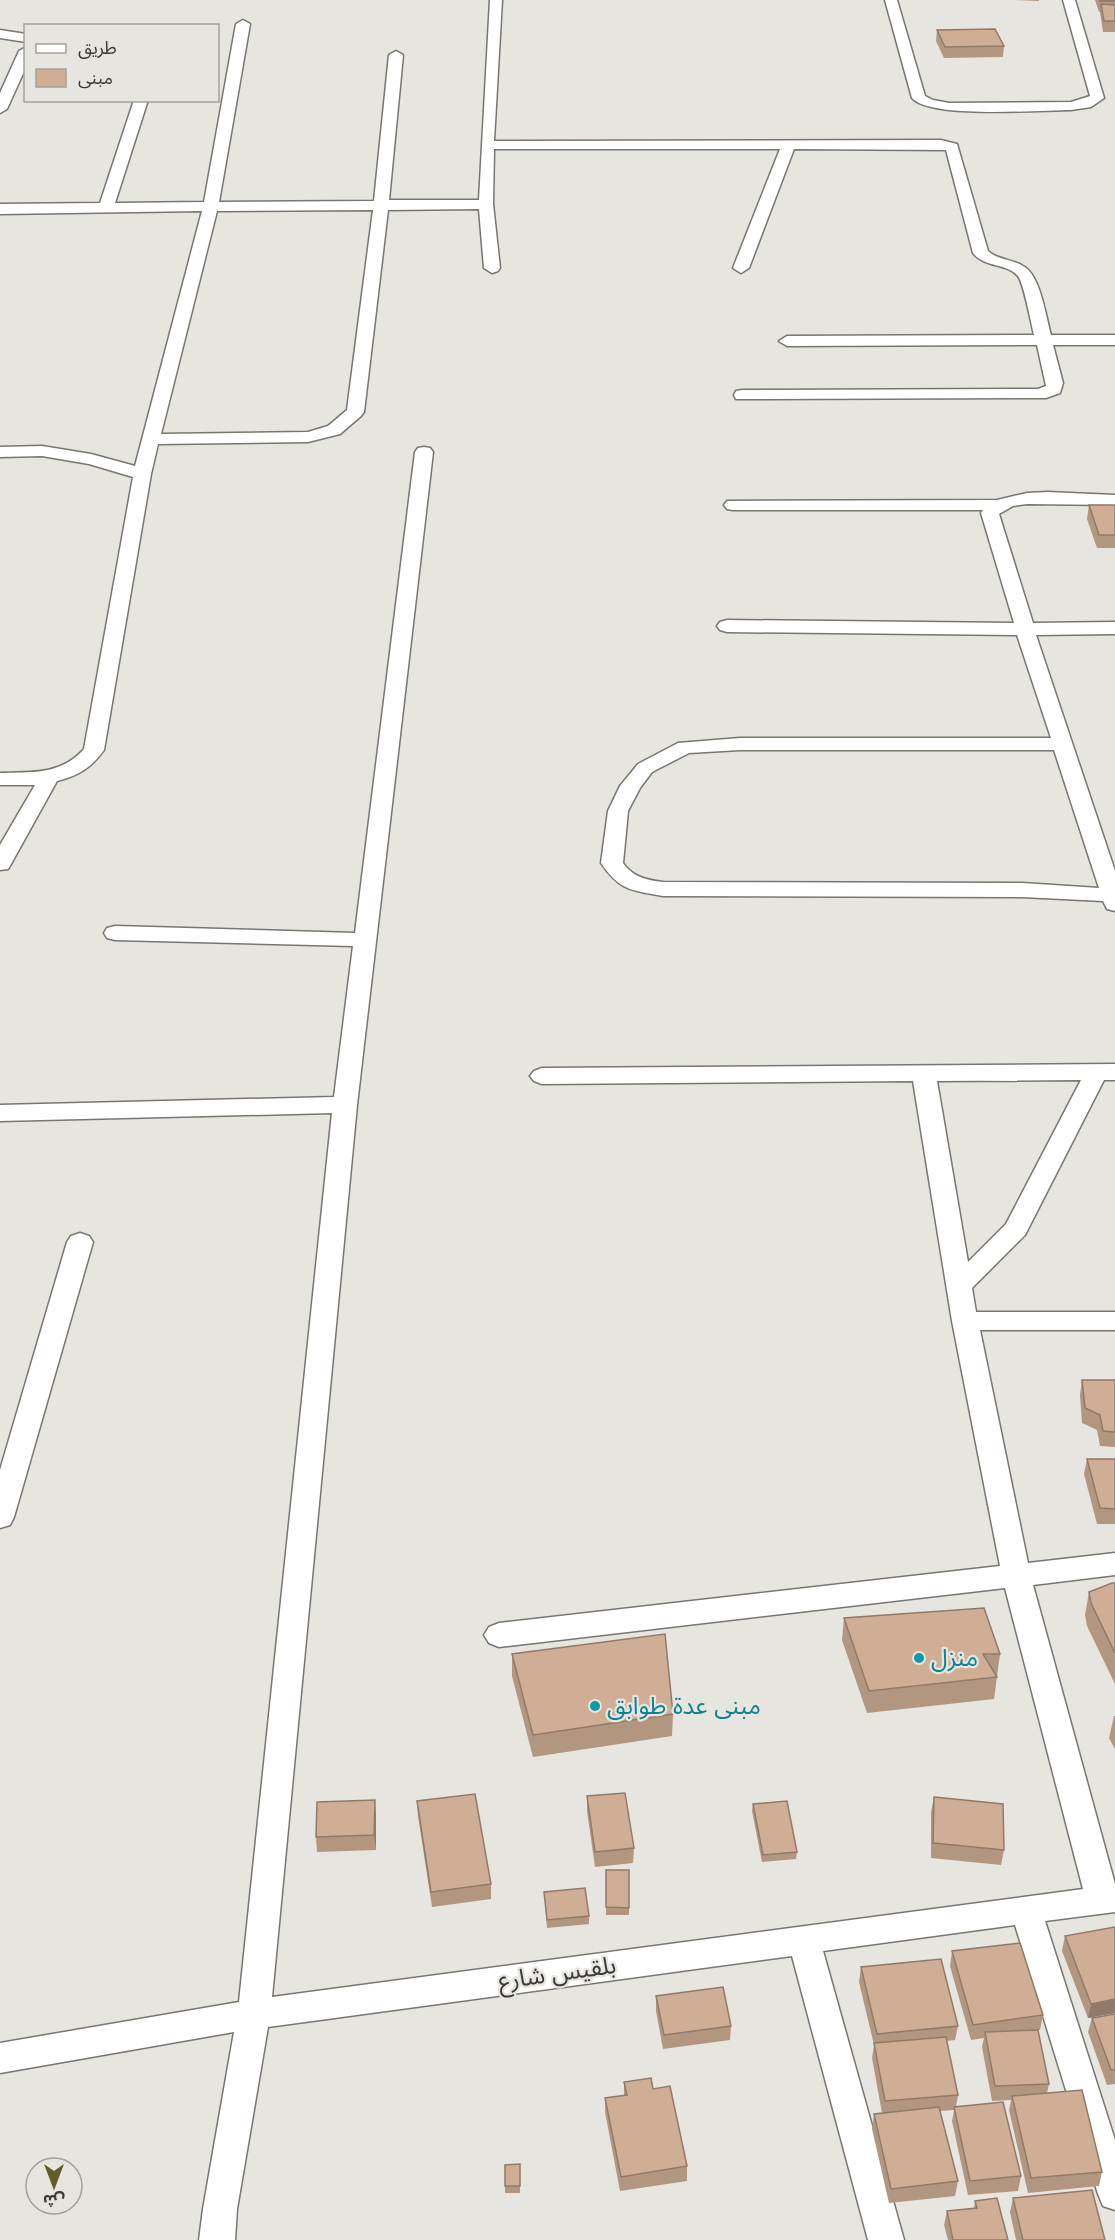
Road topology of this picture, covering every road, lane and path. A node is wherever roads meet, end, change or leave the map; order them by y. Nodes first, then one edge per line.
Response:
1 (496, 0) edge
2 (891, 0) edge
3 (1069, 0) edge
4 (243, 24) dead end
5 (0, 34) edge
6 (23, 36) edge
7 (24, 55) edge
8 (396, 55) dead end
9 (140, 102) edge
10 (0, 109) edge
11 (789, 143) junction
12 (487, 145) junction
13 (486, 204) junction
14 (381, 205) junction
15 (106, 207) junction
16 (211, 207) junction
17 (0, 208) edge
18 (492, 268) dead end
19 (741, 268) dead end
20 (1115, 340) edge
21 (788, 341) dead end
22 (1045, 341) junction
23 (742, 396) dead end
24 (151, 439) junction
25 (0, 452) edge
26 (424, 452) dead end
27 (142, 474) junction
28 (1115, 500) edge
29 (997, 504) junction
30 (733, 505) dead end
31 (727, 626) dead end
32 (1115, 628) edge
33 (1025, 629) junction
34 (1062, 744) junction
35 (49, 778) junction
36 (0, 779) edge
37 (0, 864) edge
38 (1114, 898) edge
39 (115, 933) dead end
40 (364, 940) junction
41 (1105, 1072) edge
42 (924, 1074) junction
43 (542, 1076) dead end
44 (345, 1105) junction
45 (0, 1113) edge
46 (80, 1242) dead end
47 (959, 1286) junction
48 (1115, 1321) edge
49 (965, 1322) junction
50 (0, 1517) edge
51 (1115, 1564) edge
52 (1016, 1575) junction
53 (499, 1635) dead end
54 (1108, 1898) edge
55 (1026, 1910) junction
56 (804, 1940) junction
57 (254, 2014) junction
58 (0, 2058) edge
59 (1115, 2194) edge
60 (217, 2240) edge
61 (886, 2240) edge

1 - 12 street
2 - 3 street
4 - 16 street
5 - 6 street
7 - 10 street
8 - 14 street
9 - 15 street
11 - 12 street
11 - 19 street
11 - 22 street
12 - 13 street
13 - 14 street
13 - 18 street
14 - 16 street
14 - 24 street
15 - 16 street
15 - 17 street
16 - 24 street
20 - 22 street
21 - 22 street
22 - 23 street
24 - 27 street
25 - 27 street
26 - 40 street
27 - 35 street
28 - 29 street
29 - 30 street
29 - 33 street
31 - 33 street
32 - 33 street
33 - 34 street
34 - 38 street
34 - 38 street
35 - 36 street
35 - 37 street
39 - 40 street
40 - 44 street
41 - 42 street
41 - 47 street
42 - 43 street
42 - 47 street
44 - 45 street
44 - 57 street
46 - 50 street
47 - 49 street
48 - 49 street
49 - 52 street
51 - 52 street
52 - 53 street
52 - 54 street
54 - 55 street, بلقيس شارع
55 - 56 street, بلقيس شارع
55 - 59 street
56 - 57 street, بلقيس شارع
56 - 61 street
57 - 58 street, بلقيس شارع
57 - 60 street

